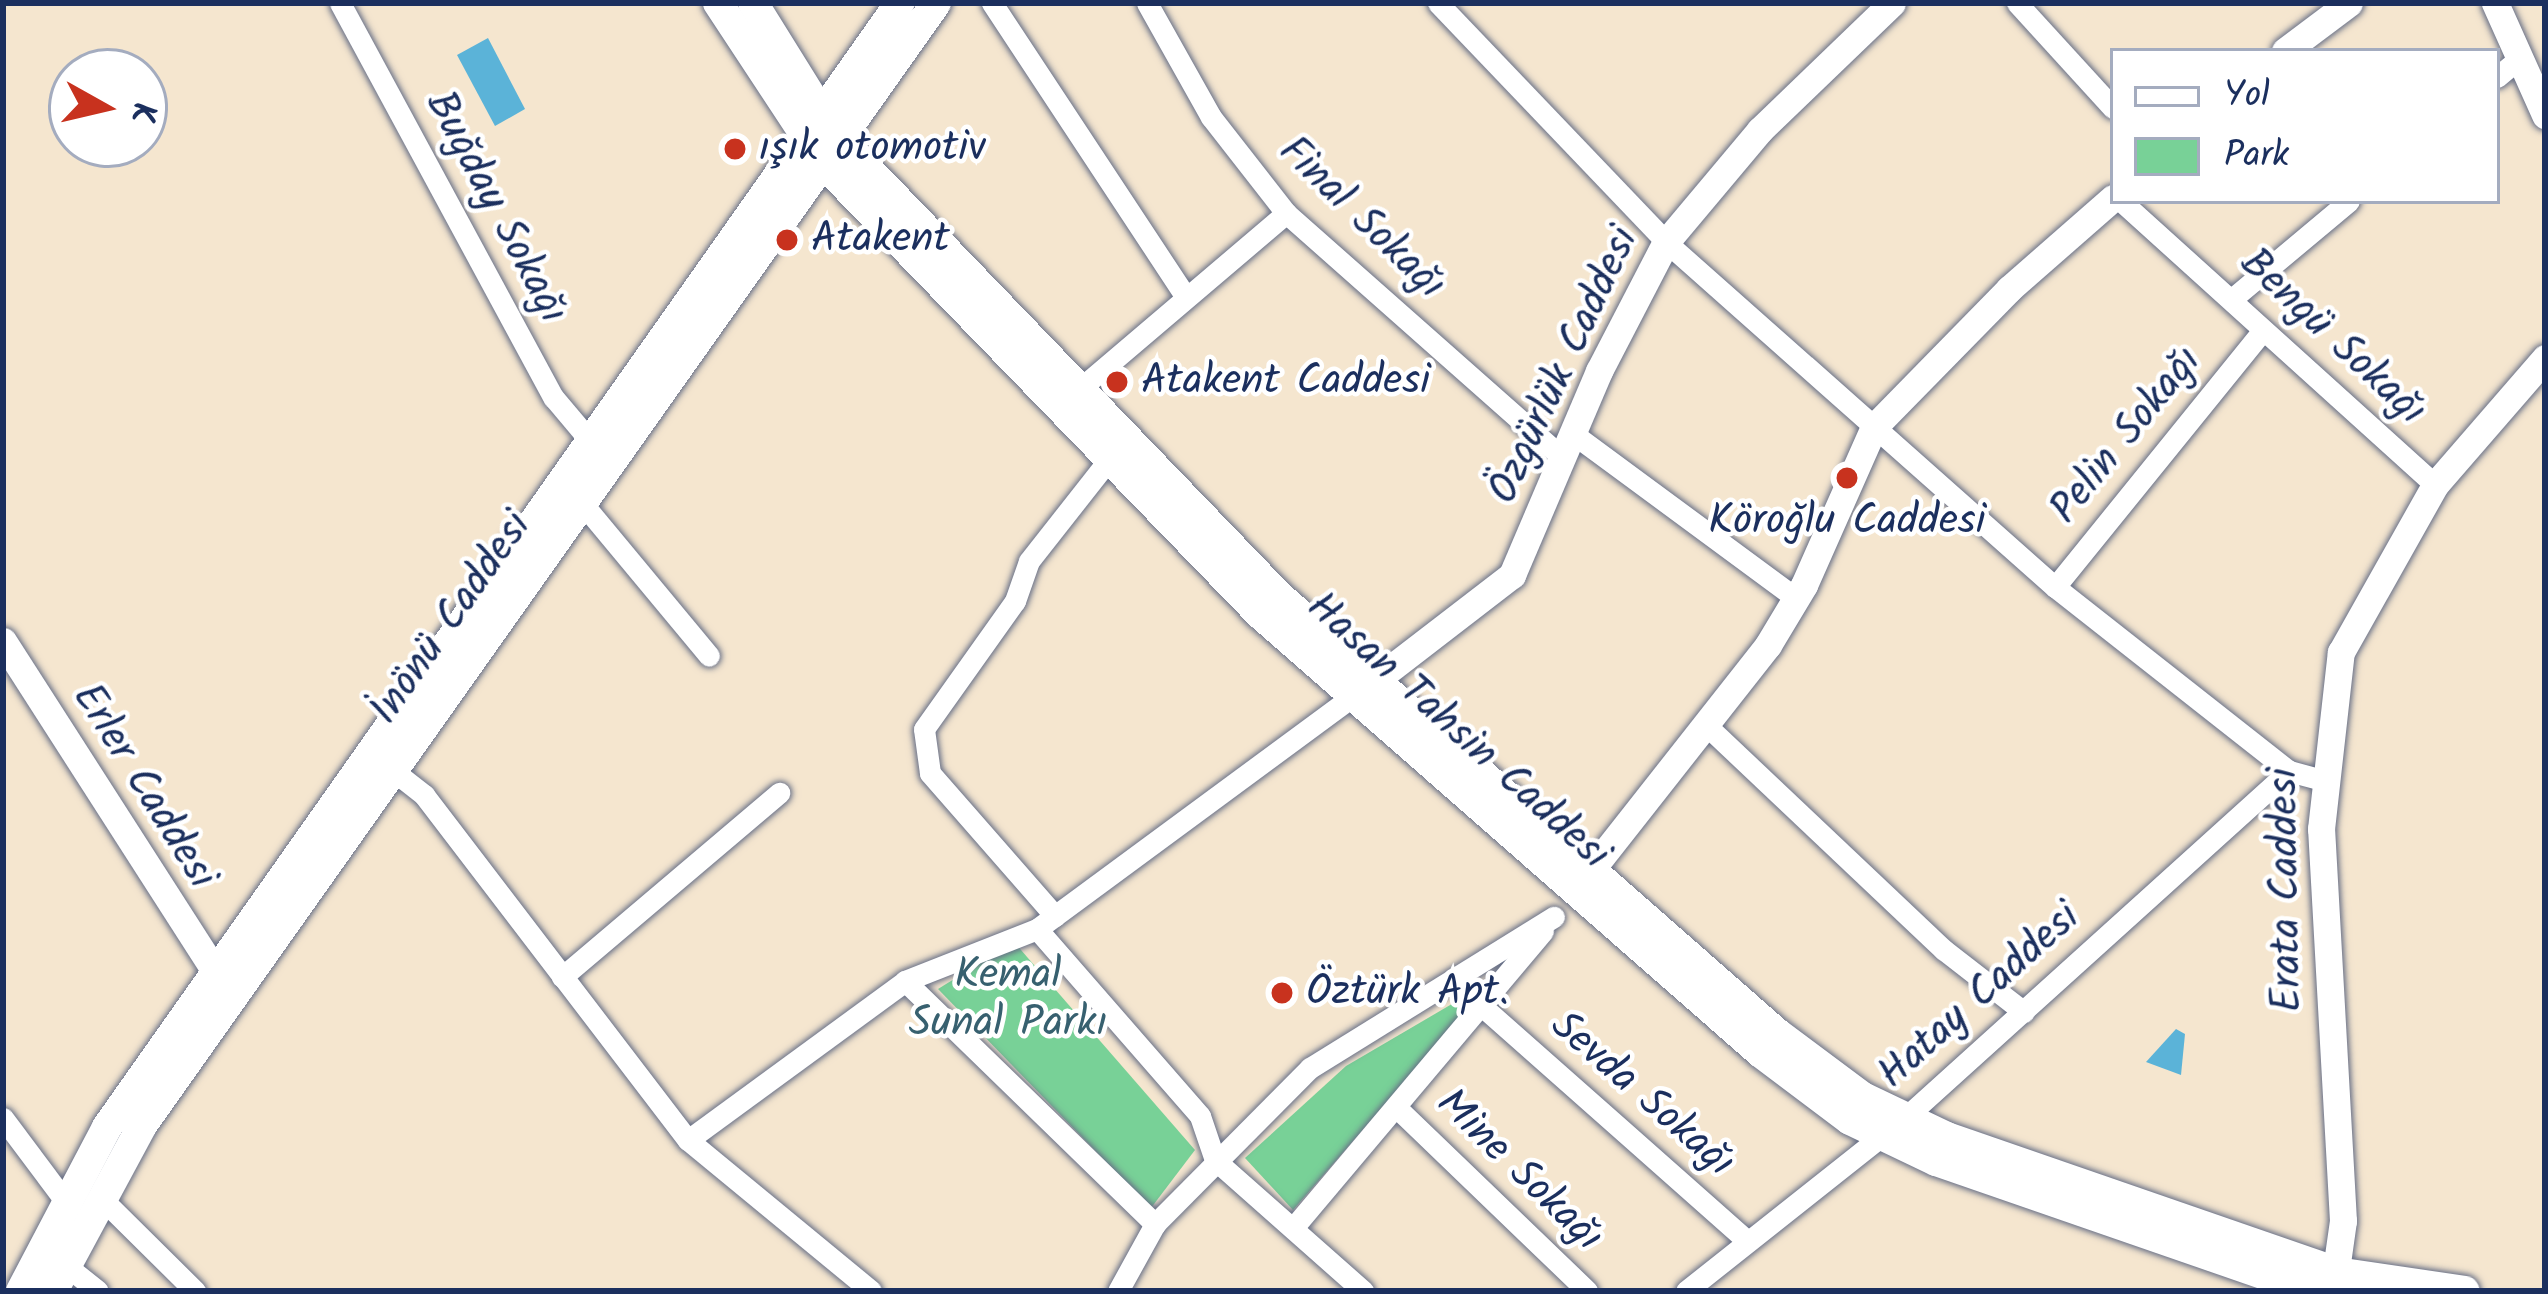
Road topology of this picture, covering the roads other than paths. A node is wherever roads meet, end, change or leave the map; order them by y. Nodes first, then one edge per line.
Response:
1 (340, 3) edge
2 (718, 3) edge
3 (753, 3) edge
4 (900, 3) edge
5 (935, 3) edge
6 (992, 3) edge
7 (1147, 3) edge
8 (1438, 3) edge
9 (1892, 3) edge
10 (2017, 3) edge
11 (2349, 3) edge
12 (2494, 3) edge
13 (2289, 48) edge
14 (2519, 58) junction
15 (2500, 74) edge
16 (2110, 104) edge
17 (2545, 115) edge
18 (823, 139) junction
19 (2110, 200) edge
20 (2124, 204) edge
21 (2345, 204) edge
22 (1286, 213) junction
23 (1666, 242) junction
24 (1186, 297) junction
25 (2233, 298) junction
26 (2260, 334) junction
27 (2545, 358) edge
28 (1083, 386) junction
29 (1874, 427) junction
30 (591, 442) junction
31 (1566, 445) junction
32 (1110, 458) junction
33 (2435, 485) junction
34 (583, 504) junction
35 (2055, 586) junction
36 (1796, 598) junction
37 (3, 641) edge
38 (709, 656) dead end
39 (1364, 690) junction
40 (1705, 724) junction
41 (384, 764) junction
42 (2289, 771) junction
43 (2323, 780) junction
44 (779, 793) dead end
45 (1582, 882) junction
46 (1553, 917) junction
47 (1046, 922) junction
48 (562, 977) junction
49 (228, 982) junction
50 (904, 982) junction
51 (1484, 1009) junction
52 (2024, 1012) junction
53 (1397, 1108) junction
54 (3, 1118) edge
55 (1895, 1125) junction
56 (688, 1140) junction
57 (1215, 1160) junction
58 (100, 1197) junction
59 (65, 1201) junction
60 (1155, 1224) junction
61 (1293, 1228) junction
62 (1748, 1240) junction
63 (59, 1278) edge
64 (2327, 1284) edge
65 (20, 1291) edge
66 (98, 1291) edge
67 (195, 1291) edge
68 (871, 1291) edge
69 (1118, 1291) edge
70 (1363, 1291) edge
71 (1587, 1291) edge
72 (1686, 1291) edge
73 (2465, 1291) edge

1 - 30 street, Buğday Sokağı
2 - 18 main road, Hasan Tahsin Caddesi
3 - 18 main road, Hasan Tahsin Caddesi
4 - 18 main road, İnönü Caddesi
5 - 18 main road, İnönü Caddesi
6 - 24 street
7 - 22 street, Final Sokağı
8 - 23 street
9 - 23 street, Özgürlük Caddesi
10 - 16 street
11 - 13 street
12 - 14 street
14 - 15 street
14 - 17 street
18 - 28 main road, Hasan Tahsin Caddesi
18 - 30 main road
18 - 32 main road, Hasan Tahsin Caddesi
18 - 34 main road, İnönü Caddesi
19 - 29 street
20 - 25 street, Bengü Sokağı
21 - 25 street
22 - 24 street
22 - 31 street, Final Sokağı
23 - 29 street
23 - 31 street, Özgürlük Caddesi
24 - 28 street
25 - 26 street, Bengü Sokağı
26 - 33 street, Bengü Sokağı
26 - 35 street, Pelin Sokağı
27 - 33 street, Erata Caddesi
28 - 39 main road, Hasan Tahsin Caddesi
29 - 35 street
29 - 36 street
30 - 41 main road
31 - 36 street, Final Sokağı
31 - 39 street, Özgürlük Caddesi
32 - 39 main road, Hasan Tahsin Caddesi
32 - 47 street
33 - 43 street, Erata Caddesi
34 - 38 street
34 - 41 main road, İnönü Caddesi
35 - 42 street
36 - 40 street
37 - 49 street, Erler Caddesi
39 - 45 main road, Hasan Tahsin Caddesi
39 - 47 street
40 - 45 street
40 - 52 street
41 - 48 street
41 - 49 main road
42 - 43 street
42 - 52 street, Hatay Caddesi
43 - 64 street, Erata Caddesi
44 - 48 street
45 - 46 street
45 - 55 main road, Hasan Tahsin Caddesi
46 - 51 street
46 - 57 street
47 - 50 street
47 - 57 street
48 - 56 street
49 - 58 main road
49 - 59 main road
50 - 56 street
50 - 60 street
51 - 53 street
51 - 62 street, Sevda Sokağı
52 - 55 street, Hatay Caddesi
53 - 61 street
53 - 71 street, Mine Sokağı
54 - 59 street
55 - 62 street, Hatay Caddesi
55 - 64 main road, Hasan Tahsin Caddesi
56 - 68 street
57 - 60 street
57 - 61 street
58 - 63 main road
58 - 67 street
59 - 65 main road
60 - 69 street
61 - 70 street
62 - 72 street, Hatay Caddesi
63 - 66 street
64 - 73 main road, Hasan Tahsin Caddesi

